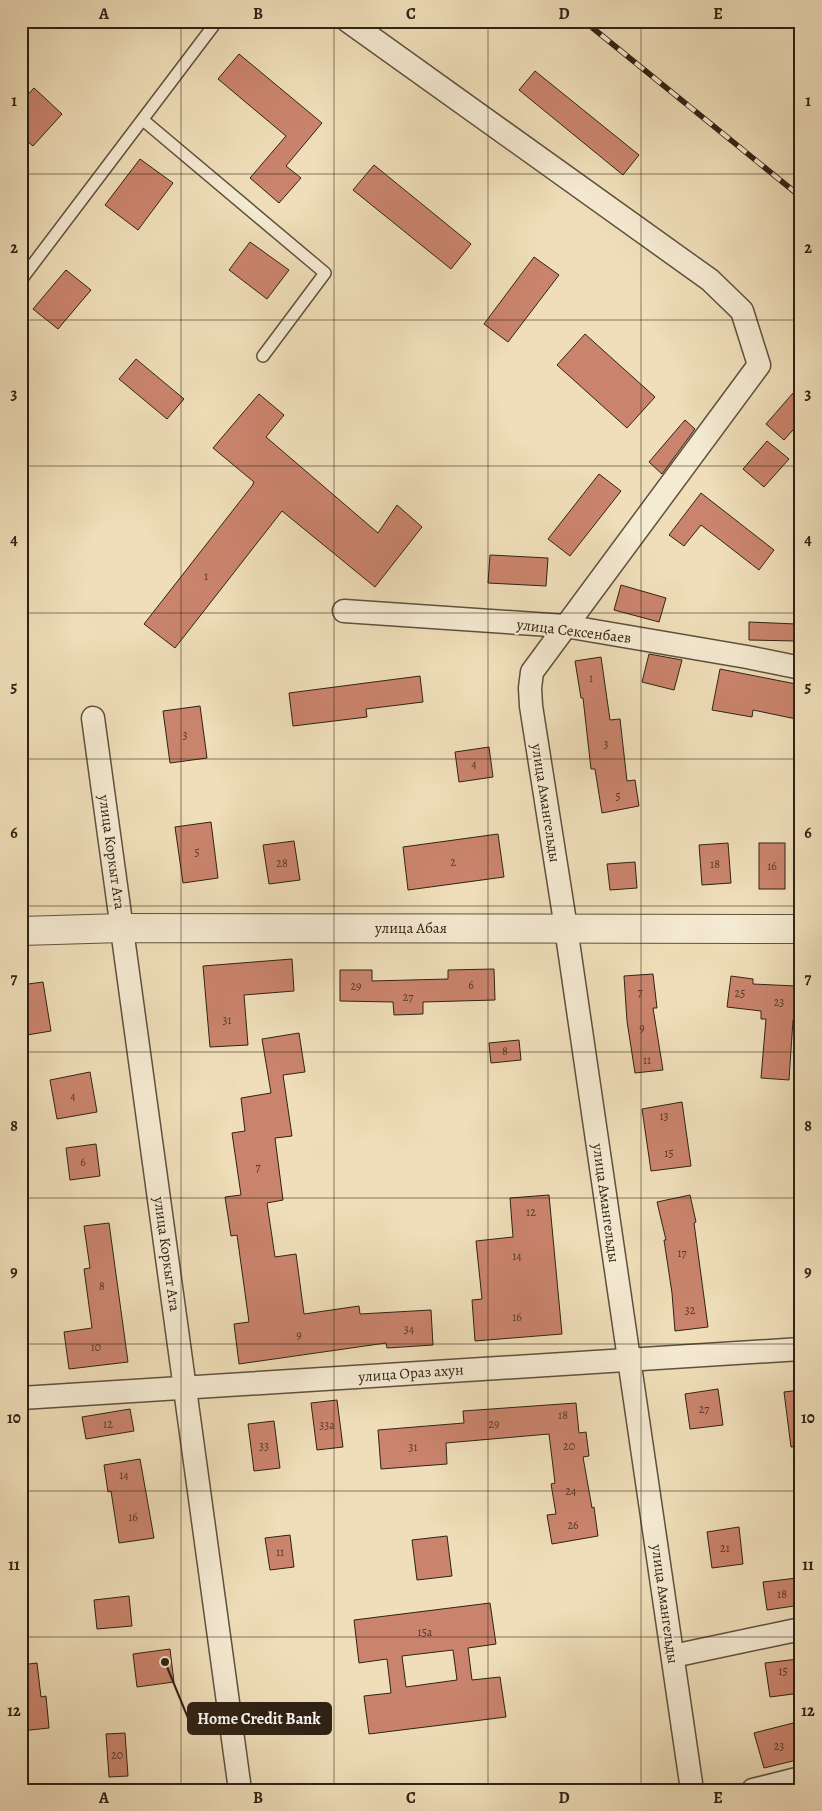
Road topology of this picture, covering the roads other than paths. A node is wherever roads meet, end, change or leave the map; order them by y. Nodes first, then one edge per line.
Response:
1 (217, 21) edge
2 (348, 21) edge
3 (143, 120) junction
4 (21, 280) edge
5 (263, 356) dead end
6 (344, 611) dead end
7 (565, 626) junction
8 (801, 668) edge
9 (93, 718) dead end
10 (122, 928) junction
11 (566, 928) junction
12 (801, 929) edge
13 (21, 931) edge
14 (801, 1349) edge
15 (629, 1359) junction
16 (185, 1387) junction
17 (21, 1398) edge
18 (801, 1629) edge
19 (672, 1656) junction
20 (801, 1778) edge
21 (240, 1790) edge
22 (692, 1790) edge
23 (753, 1790) edge

1 - 3 lane
2 - 7 street, улица Амангельды
3 - 4 lane
3 - 5 lane
6 - 7 street, улица Сексенбаев
7 - 8 street, улица Сексенбаев
7 - 11 street, улица Амангельды
9 - 10 street, улица Коркыт Ата
10 - 11 street, улица Абая
10 - 13 street, улица Абая
10 - 16 street, улица Коркыт Ата
11 - 12 street, улица Абая
11 - 15 street, улица Амангельды
14 - 15 street, улица Ораз ахун
15 - 16 street, улица Ораз ахун
15 - 19 street, улица Амангельды
16 - 17 street, улица Ораз ахун
16 - 21 street, улица Коркыт Ата
18 - 19 street
19 - 22 street, улица Амангельды
20 - 23 street

